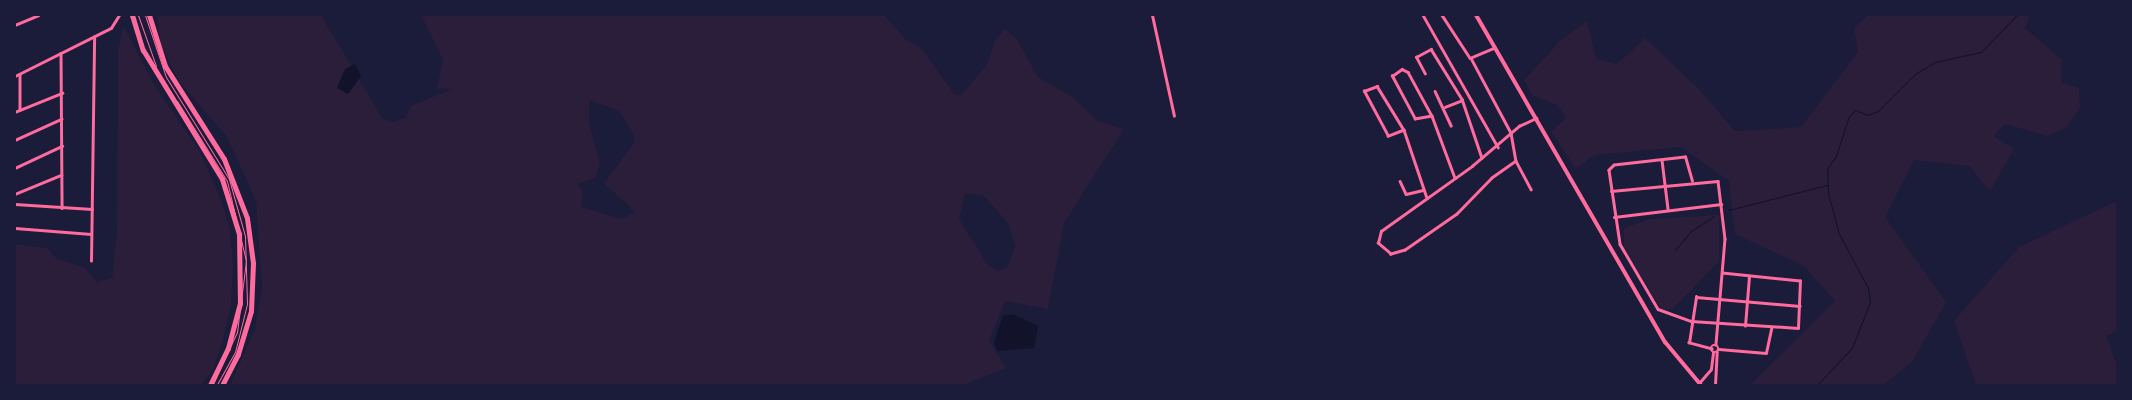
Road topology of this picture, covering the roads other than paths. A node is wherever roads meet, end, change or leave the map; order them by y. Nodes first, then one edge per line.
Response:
1 (38, 15) edge
2 (132, 15) edge
3 (138, 15) edge
4 (145, 15) edge
5 (149, 15) edge
6 (1152, 15) edge
7 (1423, 15) edge
8 (1442, 15) edge
9 (1476, 15) edge
10 (119, 16) edge
11 (15, 25) edge
12 (94, 37) junction
13 (1494, 48) junction
14 (61, 53) junction
15 (1471, 58) junction
16 (20, 74) junction
17 (1425, 74) dead end
18 (15, 76) edge
19 (1435, 91) dead end
20 (62, 93) junction
21 (1462, 99) junction
22 (1445, 108) junction
23 (20, 110) junction
24 (15, 112) edge
25 (1174, 116) dead end
26 (1432, 116) junction
27 (1536, 118) junction
28 (62, 119) junction
29 (1451, 126) dead end
30 (1404, 130) junction
31 (1511, 134) junction
32 (15, 140) edge
33 (62, 146) junction
34 (1498, 147) junction
35 (1482, 158) junction
36 (1662, 160) junction
37 (1516, 161) junction
38 (15, 168) edge
39 (61, 175) junction
40 (1455, 178) junction
41 (1400, 181) dead end
42 (1692, 181) junction
43 (1665, 184) junction
44 (1531, 189) dead end
45 (1424, 190) junction
46 (1611, 191) junction
47 (15, 194) edge
48 (1427, 198) junction
49 (15, 204) edge
50 (1721, 204) junction
51 (62, 208) junction
52 (92, 209) junction
53 (1668, 209) junction
54 (1614, 217) junction
55 (15, 228) edge
56 (91, 234) junction
57 (90, 261) dead end
58 (1722, 273) junction
59 (1749, 276) junction
60 (1720, 299) junction
61 (1747, 301) junction
62 (1800, 306) junction
63 (1691, 321) junction
64 (1718, 324) junction
65 (1745, 326) junction
66 (1771, 329) junction
67 (1715, 351) junction
68 (1700, 384) edge
69 (211, 385) edge
70 (217, 385) edge
71 (222, 385) edge
72 (1715, 385) edge

1 - 11 street
2 - 69 highway
3 - 69 lane
4 - 70 lane
5 - 71 highway
6 - 25 street
7 - 34 street
8 - 15 street
9 - 13 main road
10 - 12 street
12 - 14 street
12 - 52 street
13 - 15 street
13 - 27 main road
14 - 16 street
14 - 20 street
15 - 31 street
16 - 18 street
16 - 23 street
17 - 21 street
19 - 22 street
20 - 23 street
20 - 28 street
21 - 22 street
21 - 35 street
22 - 29 street
23 - 24 street
26 - 26 street
26 - 40 street
27 - 31 street
27 - 68 main road
28 - 32 street
28 - 33 street
30 - 30 street
30 - 45 street
31 - 34 street
31 - 37 street
33 - 38 street
33 - 39 street
34 - 35 street
35 - 40 street
36 - 42 street
36 - 43 street
36 - 46 street
37 - 44 street
37 - 48 street
39 - 47 street
39 - 51 street
40 - 48 street
41 - 45 street
42 - 43 street
42 - 50 street
43 - 46 street
43 - 53 street
45 - 48 street
46 - 54 street
49 - 51 street
50 - 53 street
50 - 58 street
51 - 52 street
52 - 56 street
53 - 54 street
54 - 63 street
55 - 56 street
56 - 57 street
58 - 59 street
58 - 60 street
59 - 61 street
59 - 62 street
60 - 61 street
60 - 63 street
60 - 64 street
61 - 62 street
61 - 65 street
62 - 66 street
63 - 64 street
63 - 67 street
64 - 65 street
64 - 67 street
65 - 66 street
66 - 67 street
67 - 68 street
67 - 72 street

